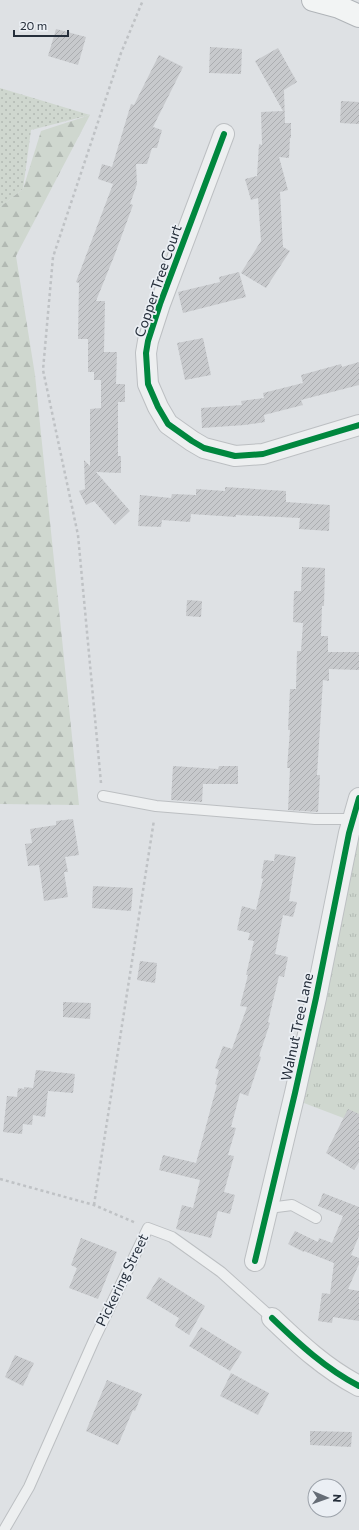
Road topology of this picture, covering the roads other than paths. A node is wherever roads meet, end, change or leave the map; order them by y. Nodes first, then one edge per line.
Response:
1 (313, 0) edge
2 (359, 16) edge
3 (224, 134) dead end
4 (359, 425) edge
5 (103, 796) road end
6 (359, 798) edge
7 (354, 819) junction
8 (268, 1208) junction
9 (316, 1218) dead end
10 (255, 1261) dead end
11 (272, 1318) joint
12 (359, 1386) edge
13 (4, 1530) edge

1 - 2 highway
3 - 4 street, Copper Tree Court
5 - 7 lane
6 - 7 street, Walnut Tree Lane
7 - 8 street, Walnut Tree Lane
8 - 9 lane
8 - 10 street, Walnut Tree Lane
11 - 12 street, Pickering Street
11 - 13 lane, Pickering Street

